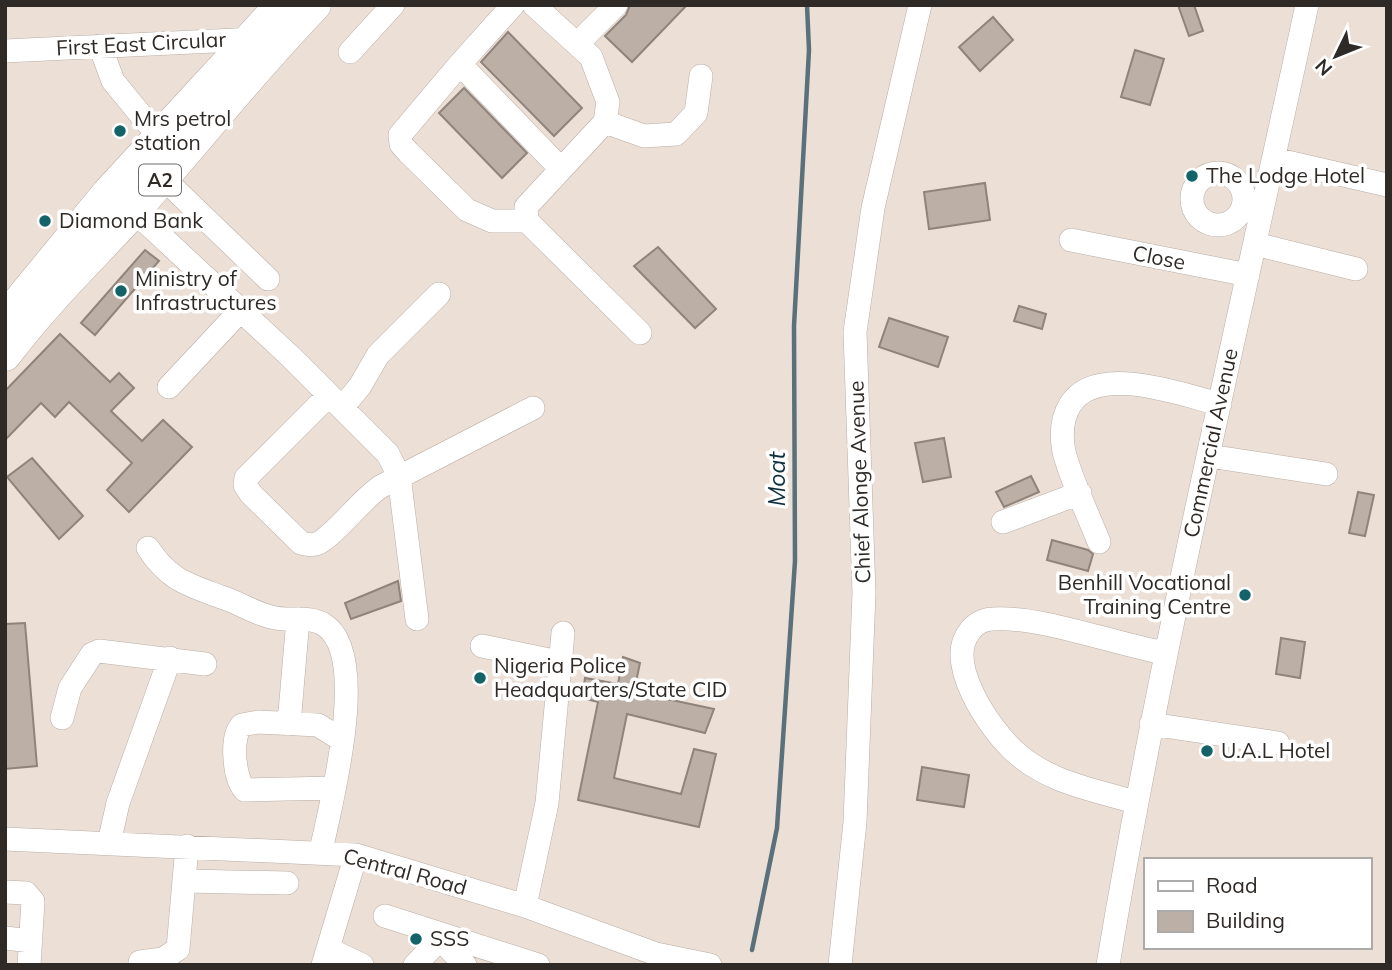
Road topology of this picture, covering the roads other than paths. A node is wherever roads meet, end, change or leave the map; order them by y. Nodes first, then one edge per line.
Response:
1 (281, 5) edge
2 (315, 5) edge
3 (393, 5) edge
4 (513, 5) edge
5 (534, 5) edge
6 (616, 5) edge
7 (920, 5) edge
8 (1307, 5) edge
9 (265, 41) junction
10 (577, 44) junction
11 (100, 46) junction
12 (5, 51) edge
13 (350, 52) dead end
14 (460, 64) junction
15 (701, 76) dead end
16 (605, 122) junction
17 (159, 137) junction
18 (1274, 159) junction
19 (560, 168) junction
20 (162, 177) junction
21 (1387, 185) edge
22 (134, 211) junction
23 (527, 221) junction
24 (1071, 240) dead end
25 (1255, 244) junction
26 (1356, 269) dead end
27 (1248, 275) junction
28 (268, 279) dead end
29 (439, 294) dead end
30 (241, 310) junction
31 (5, 319) edge
32 (640, 333) dead end
33 (5, 355) edge
34 (169, 387) dead end
35 (335, 401) junction
36 (1220, 404) junction
37 (533, 408) dead end
38 (1209, 456) junction
39 (1326, 474) dead end
40 (399, 476) junction
41 (1080, 493) junction
42 (1003, 522) dead end
43 (1099, 542) dead end
44 (148, 548) dead end
45 (298, 619) junction
46 (416, 619) dead end
47 (563, 632) dead end
48 (482, 646) dead end
49 (1165, 653) junction
50 (170, 658) junction
51 (559, 662) junction
52 (205, 664) dead end
53 (62, 718) dead end
54 (289, 724) junction
55 (1151, 724) junction
56 (342, 740) junction
57 (1278, 743) dead end
58 (333, 788) junction
59 (1135, 802) junction
60 (5, 839) edge
61 (109, 843) junction
62 (187, 846) junction
63 (321, 851) junction
64 (356, 855) junction
65 (185, 881) junction
66 (287, 883) dead end
67 (5, 892) edge
68 (525, 906) junction
69 (385, 916) dead end
70 (442, 937) junction
71 (5, 938) edge
72 (32, 941) junction
73 (326, 957) edge
74 (140, 962) dead end
75 (29, 965) edge
76 (361, 965) edge
77 (415, 965) edge
78 (465, 965) edge
79 (538, 965) edge
80 (710, 965) edge
81 (841, 965) edge
82 (1108, 965) edge

1 - 9 highway, A2
2 - 9 highway, A2
3 - 13 street
4 - 14 street
5 - 10 street
6 - 10 street
7 - 81 street, Chief Alonge Avenue
8 - 18 street, Commercial Avenue
9 - 11 street, First East Circular
9 - 17 highway, A2
9 - 20 highway, A2
10 - 16 street
11 - 12 street, First East Circular
11 - 17 street
14 - 19 street
14 - 23 street
15 - 16 street
16 - 19 street
17 - 31 highway, A2
18 - 21 street
18 - 25 street, Commercial Avenue
19 - 23 street
20 - 22 highway, A2
20 - 28 street
22 - 30 street
22 - 33 highway, A2
23 - 32 street
24 - 27 street, Close
25 - 26 street
25 - 27 street, Commercial Avenue
27 - 36 street, Commercial Avenue
29 - 35 street
30 - 34 street
30 - 35 street
35 - 40 street
35 - 40 street
36 - 38 street, Commercial Avenue
36 - 41 street
37 - 40 street
38 - 39 street
38 - 49 street, Commercial Avenue
40 - 46 street
41 - 42 street
41 - 43 street
44 - 45 street
45 - 54 street
45 - 56 street
47 - 51 street
48 - 51 street
49 - 55 street, Commercial Avenue
49 - 59 street
50 - 52 street
50 - 53 street
50 - 61 street
51 - 68 street
54 - 56 street
54 - 58 street
55 - 57 street
55 - 59 street, Commercial Avenue
56 - 58 street
58 - 63 street
59 - 82 street, Commercial Avenue
60 - 61 street, Central Road
61 - 62 street, Central Road
62 - 63 street, Central Road
62 - 65 street
63 - 64 street, Central Road
64 - 68 street, Central Road
64 - 73 street
65 - 66 street
65 - 74 street
67 - 72 street
68 - 80 street, Central Road
69 - 70 street
70 - 77 street
70 - 78 street
70 - 79 street
71 - 72 street
72 - 75 street
73 - 76 street

